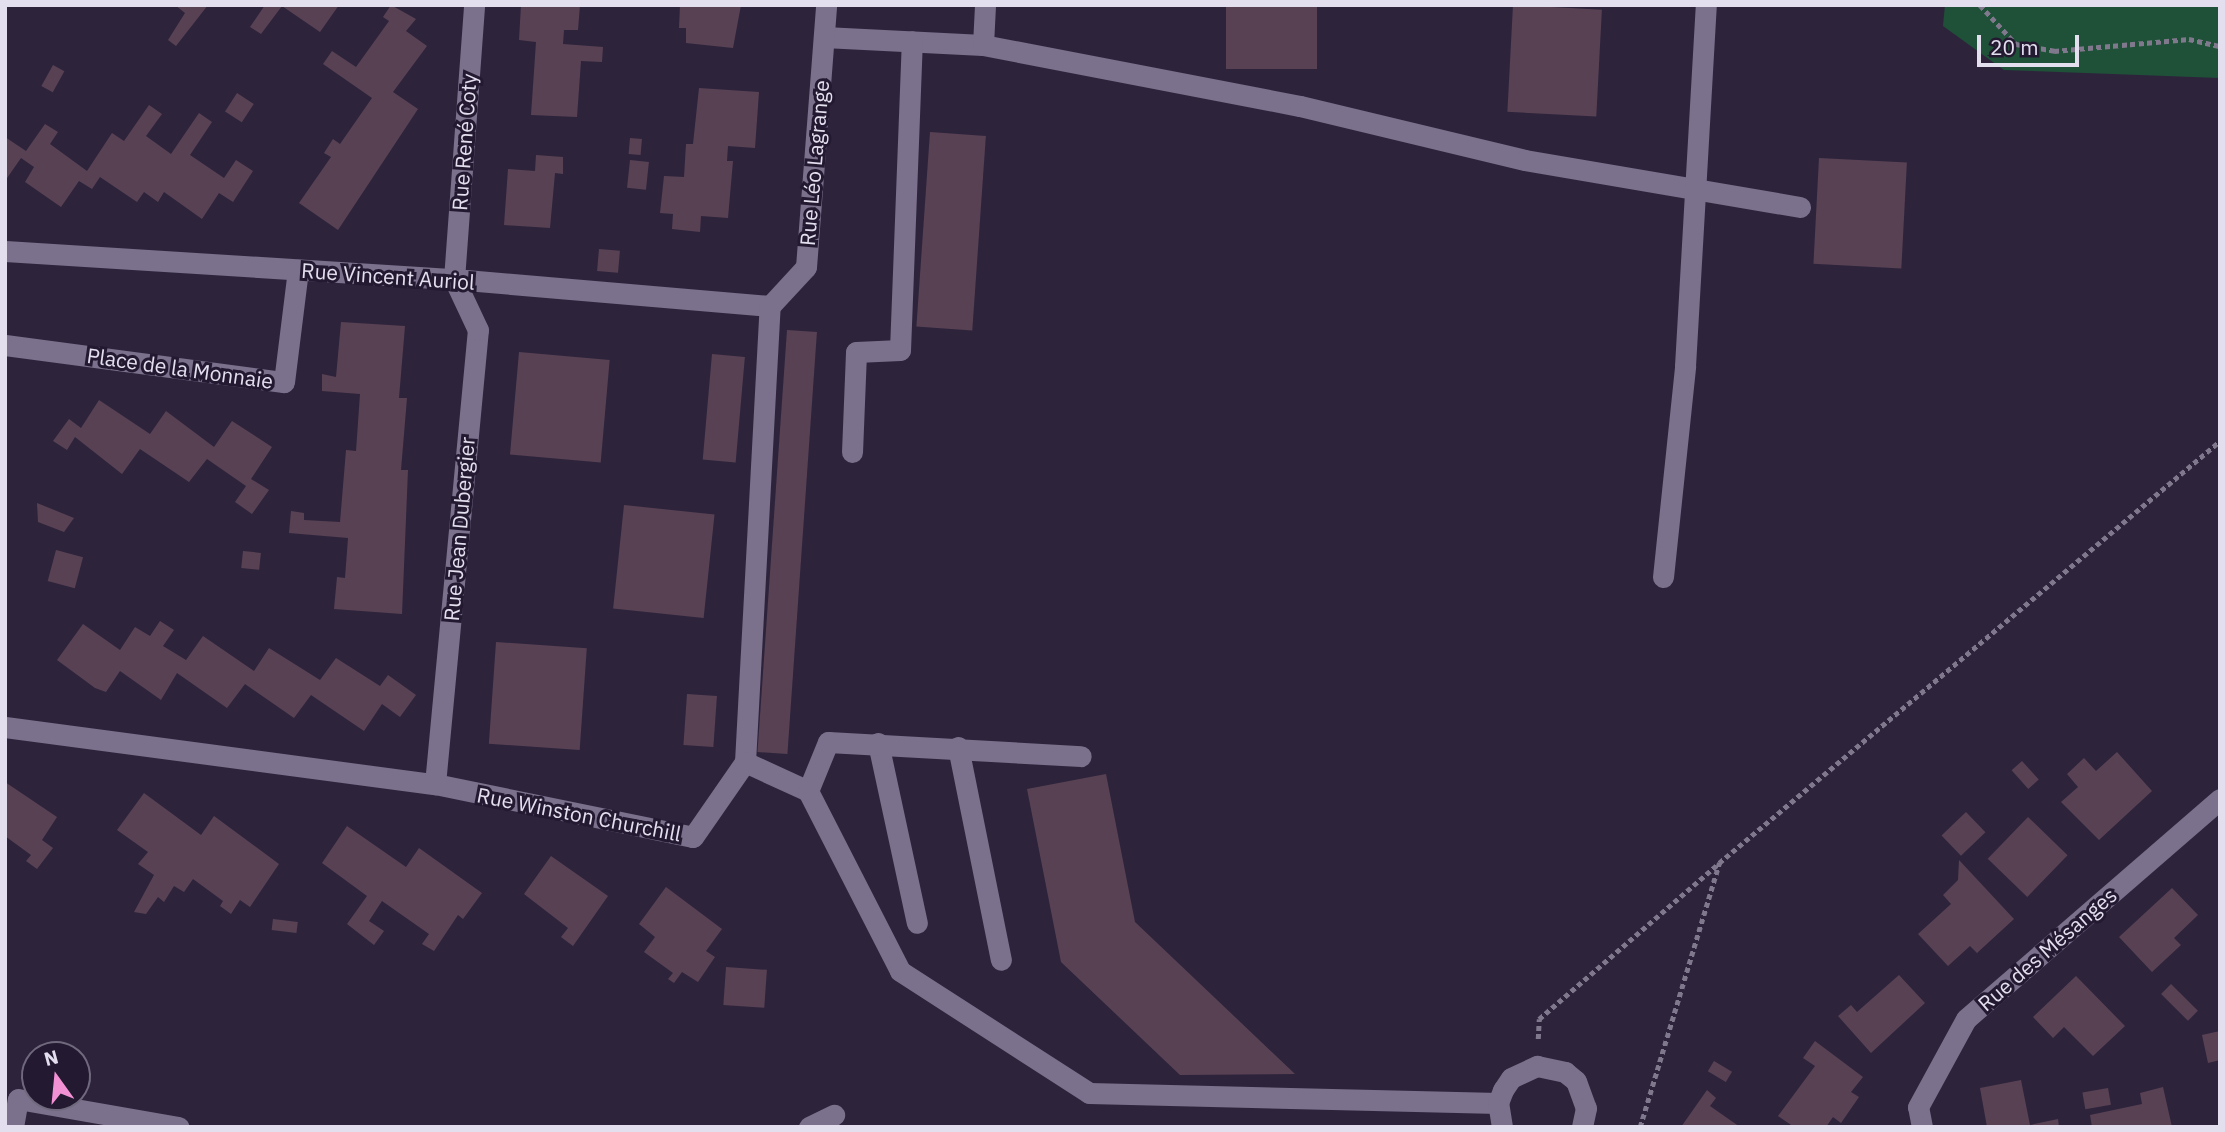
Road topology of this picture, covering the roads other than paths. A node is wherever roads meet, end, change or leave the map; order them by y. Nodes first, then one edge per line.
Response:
1 (474, 5) edge
2 (826, 5) edge
3 (985, 5) edge
4 (1706, 5) edge
5 (824, 37) junction
6 (912, 41) junction
7 (983, 45) junction
8 (1696, 189) junction
9 (1800, 206) dead end
10 (5, 251) edge
11 (298, 270) junction
12 (454, 279) junction
13 (770, 306) junction
14 (5, 345) edge
15 (852, 452) dead end
16 (1663, 577) dead end
17 (5, 727) edge
18 (878, 743) junction
19 (958, 747) junction
20 (1081, 756) dead end
21 (745, 762) junction
22 (435, 784) junction
23 (808, 791) junction
24 (2220, 799) edge
25 (917, 923) dead end
26 (1001, 960) dead end
27 (1498, 1103) junction
28 (834, 1115) dead end
29 (13, 1127) edge
30 (179, 1127) edge
31 (809, 1127) edge
32 (1502, 1127) edge
33 (1582, 1127) edge
34 (1922, 1127) edge

1 - 12 street, Rue René Coty
2 - 5 street, Rue Léo Lagrange
3 - 7 street
4 - 8 street
5 - 6 street
5 - 13 street, Rue Léo Lagrange
6 - 7 street
6 - 15 street
7 - 8 street
8 - 9 street
8 - 16 street
10 - 11 street, Rue Vincent Auriol
11 - 12 street, Rue Vincent Auriol
11 - 14 street, Place de la Monnaie
12 - 13 street, Rue Vincent Auriol
12 - 22 street, Rue Jean Dubergier
13 - 21 street
17 - 22 street, Rue Winston Churchill
18 - 19 street
18 - 23 street
18 - 25 street
19 - 20 street
19 - 26 street
21 - 22 street, Rue Winston Churchill
21 - 23 street
23 - 27 street
24 - 34 street, Rue des Mésanges
27 - 32 street
27 - 33 street
28 - 31 street
29 - 30 street

